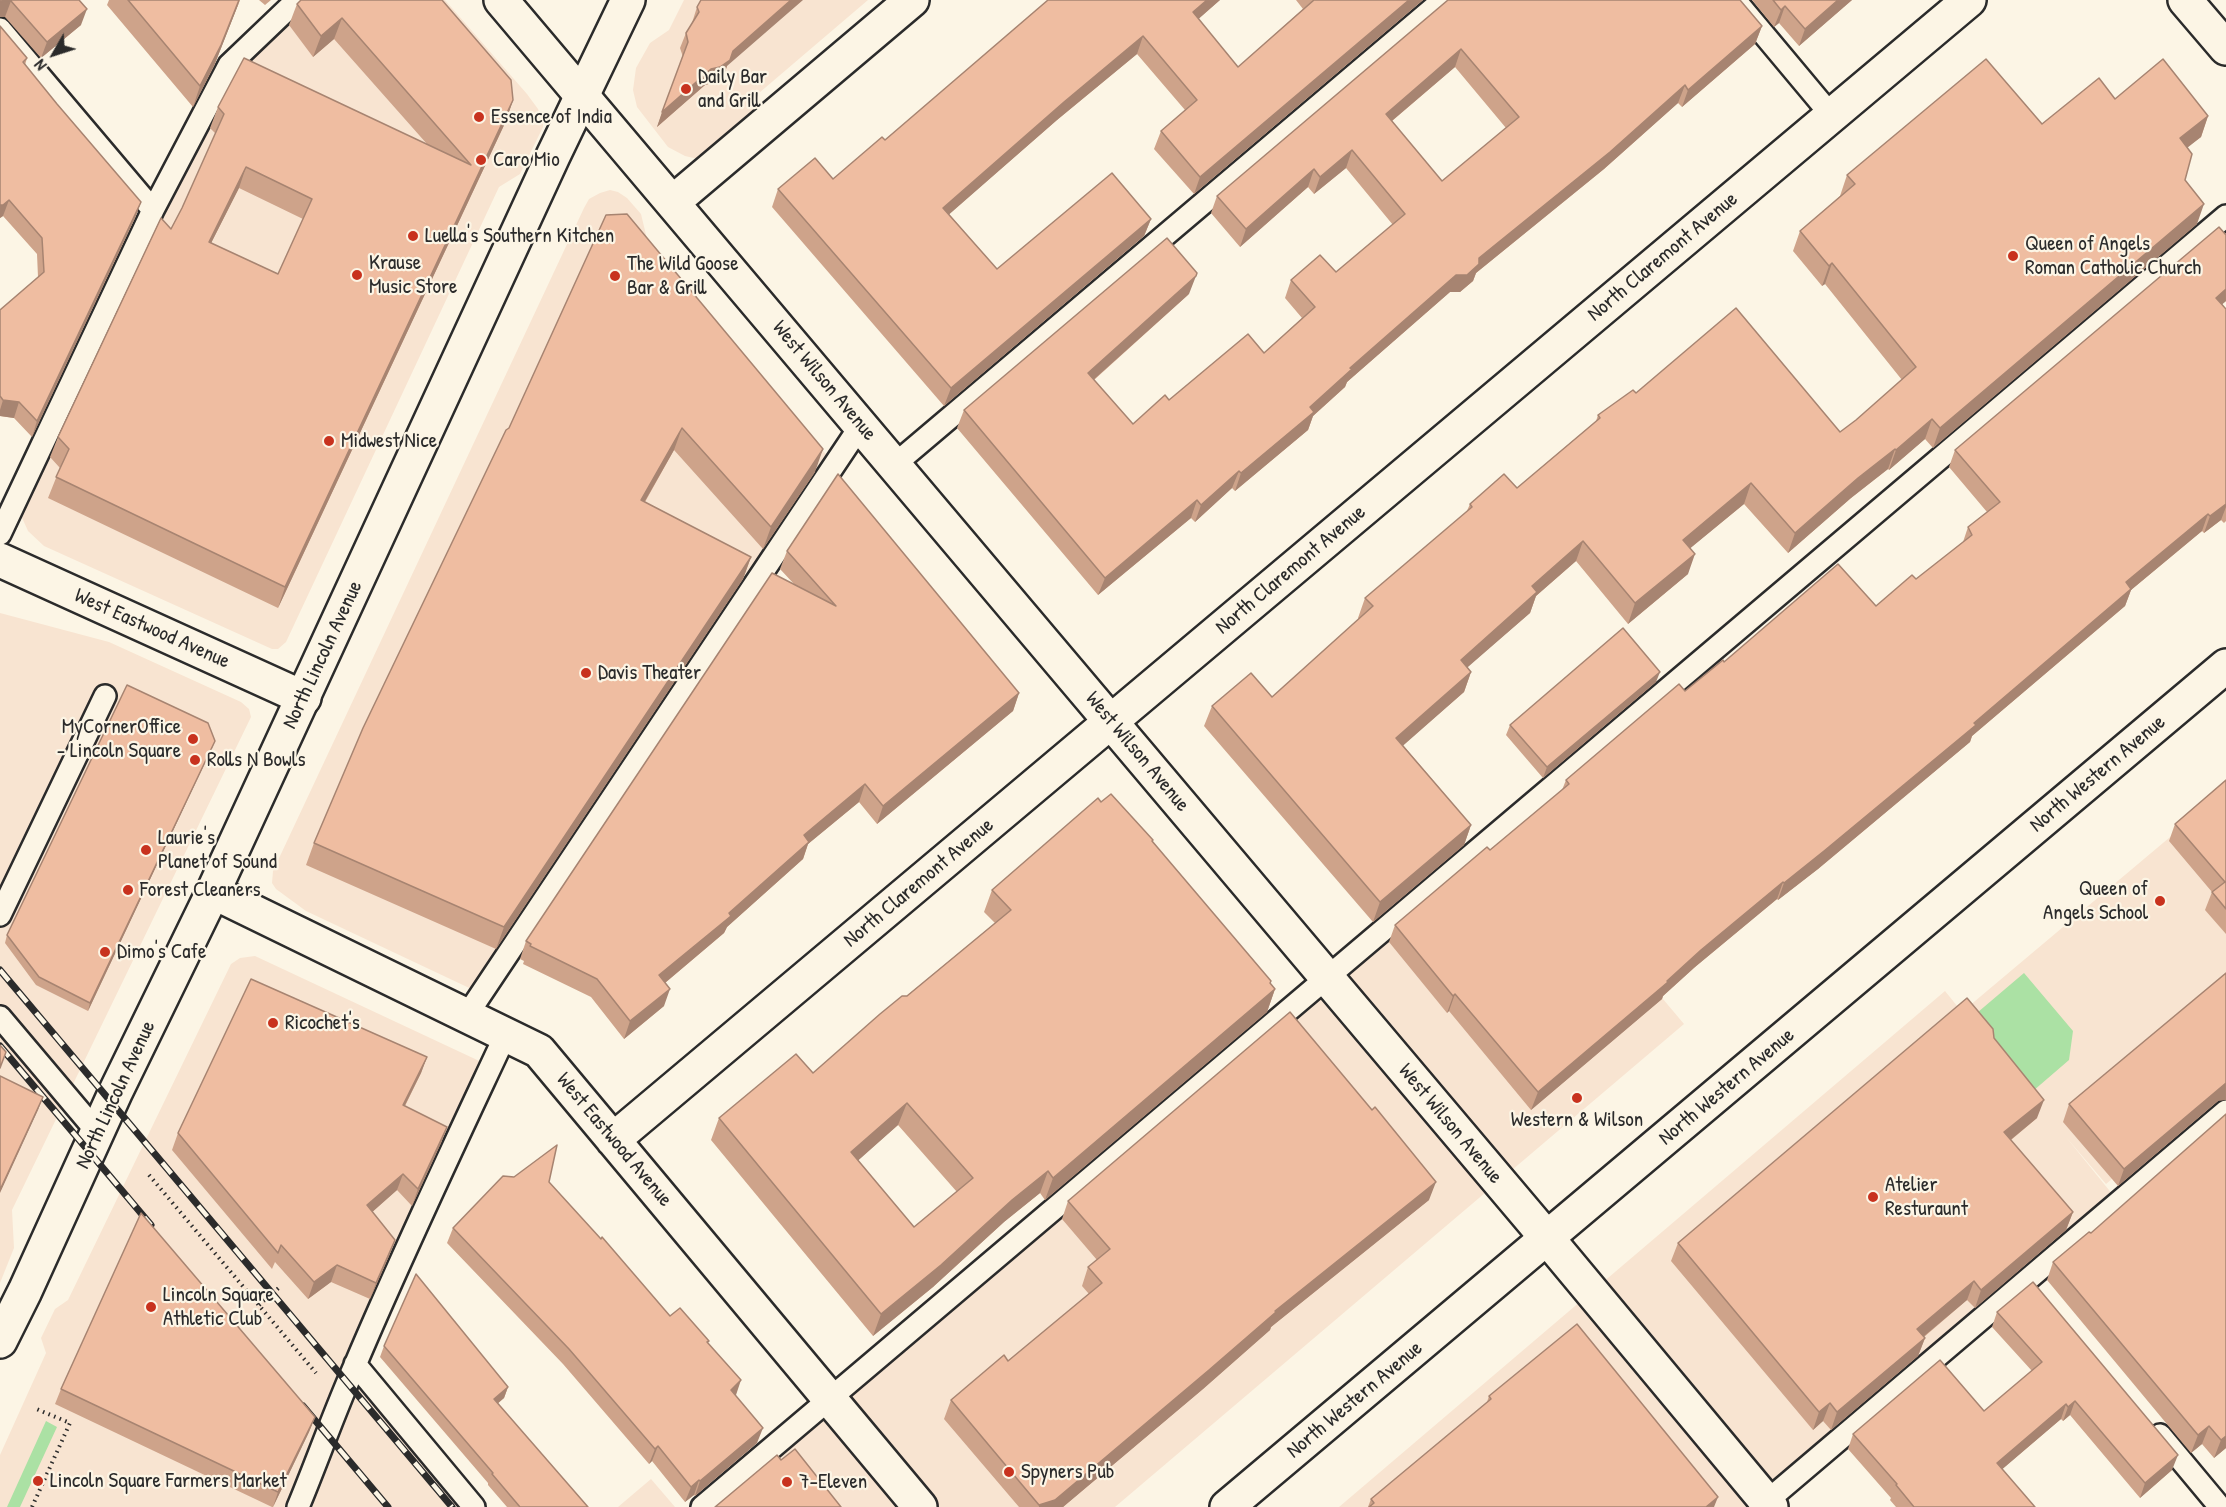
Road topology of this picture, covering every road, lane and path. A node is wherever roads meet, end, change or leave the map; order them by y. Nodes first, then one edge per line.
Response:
1 (297, 0) edge
2 (501, 0) edge
3 (628, 0) edge
4 (912, 0) edge
5 (1443, 0) edge
6 (1735, 0) edge
7 (1969, 0) edge
8 (2186, 0) edge
9 (0, 29) edge
10 (2226, 48) edge
11 (583, 96) junction
12 (1832, 116) junction
13 (673, 202) junction
14 (153, 210) junction
15 (2226, 216) edge
16 (861, 425) junction
17 (894, 465) junction
18 (0, 534) edge
19 (0, 560) edge
20 (2226, 666) edge
21 (105, 696) dead end
22 (304, 698) junction
23 (1111, 722) junction
24 (213, 892) junction
25 (0, 915) edge
26 (1328, 978) junction
27 (468, 1015) junction
28 (0, 1017) edge
29 (506, 1034) junction
30 (2226, 1111) edge
31 (98, 1133) junction
32 (614, 1140) junction
33 (149, 1175) dead end
34 (1547, 1238) junction
35 (2029, 1279) junction
36 (281, 1286) dead end
37 (2044, 1296) edge
38 (259, 1305) junction
39 (0, 1341) edge
40 (355, 1364) junction
41 (831, 1400) junction
42 (340, 1402) junction
43 (34, 1408) dead end
44 (2148, 1421) edge
45 (1766, 1505) edge
46 (32, 1507) edge
47 (298, 1507) edge
48 (474, 1507) edge
49 (702, 1507) edge
50 (920, 1507) edge
51 (1227, 1507) edge
52 (2220, 1507) edge

1 - 14 lane
2 - 11 street, West Wilson Avenue
3 - 11 street, North Lincoln Avenue
4 - 13 street
5 - 17 lane
6 - 12 lane
7 - 12 street, North Claremont Avenue
8 - 10 street
9 - 14 lane
11 - 13 street, West Wilson Avenue
11 - 22 street, North Lincoln Avenue
12 - 23 street, North Claremont Avenue
13 - 16 street, West Wilson Avenue
14 - 18 lane
15 - 26 lane
16 - 17 street, West Wilson Avenue
16 - 27 lane
17 - 23 street, West Wilson Avenue
19 - 22 street, West Eastwood Avenue
20 - 34 street, North Western Avenue
21 - 25 lane
22 - 24 street, North Lincoln Avenue
23 - 26 street, West Wilson Avenue
23 - 32 street, North Claremont Avenue
24 - 27 street, West Eastwood Avenue
24 - 31 street, North Lincoln Avenue
26 - 34 street, West Wilson Avenue
26 - 41 lane
27 - 29 street, West Eastwood Avenue
28 - 31 lane
29 - 32 street, West Eastwood Avenue
29 - 40 lane
30 - 35 lane
31 - 39 street, North Lincoln Avenue
32 - 41 street, West Eastwood Avenue
33 - 38 path
34 - 45 street, West Wilson Avenue
34 - 51 street, North Western Avenue
35 - 37 lane
35 - 45 lane
36 - 38 path
38 - 42 path
40 - 42 lane
40 - 48 lane
41 - 49 lane
41 - 50 street, West Eastwood Avenue
42 - 47 lane
43 - 46 path
44 - 52 lane

